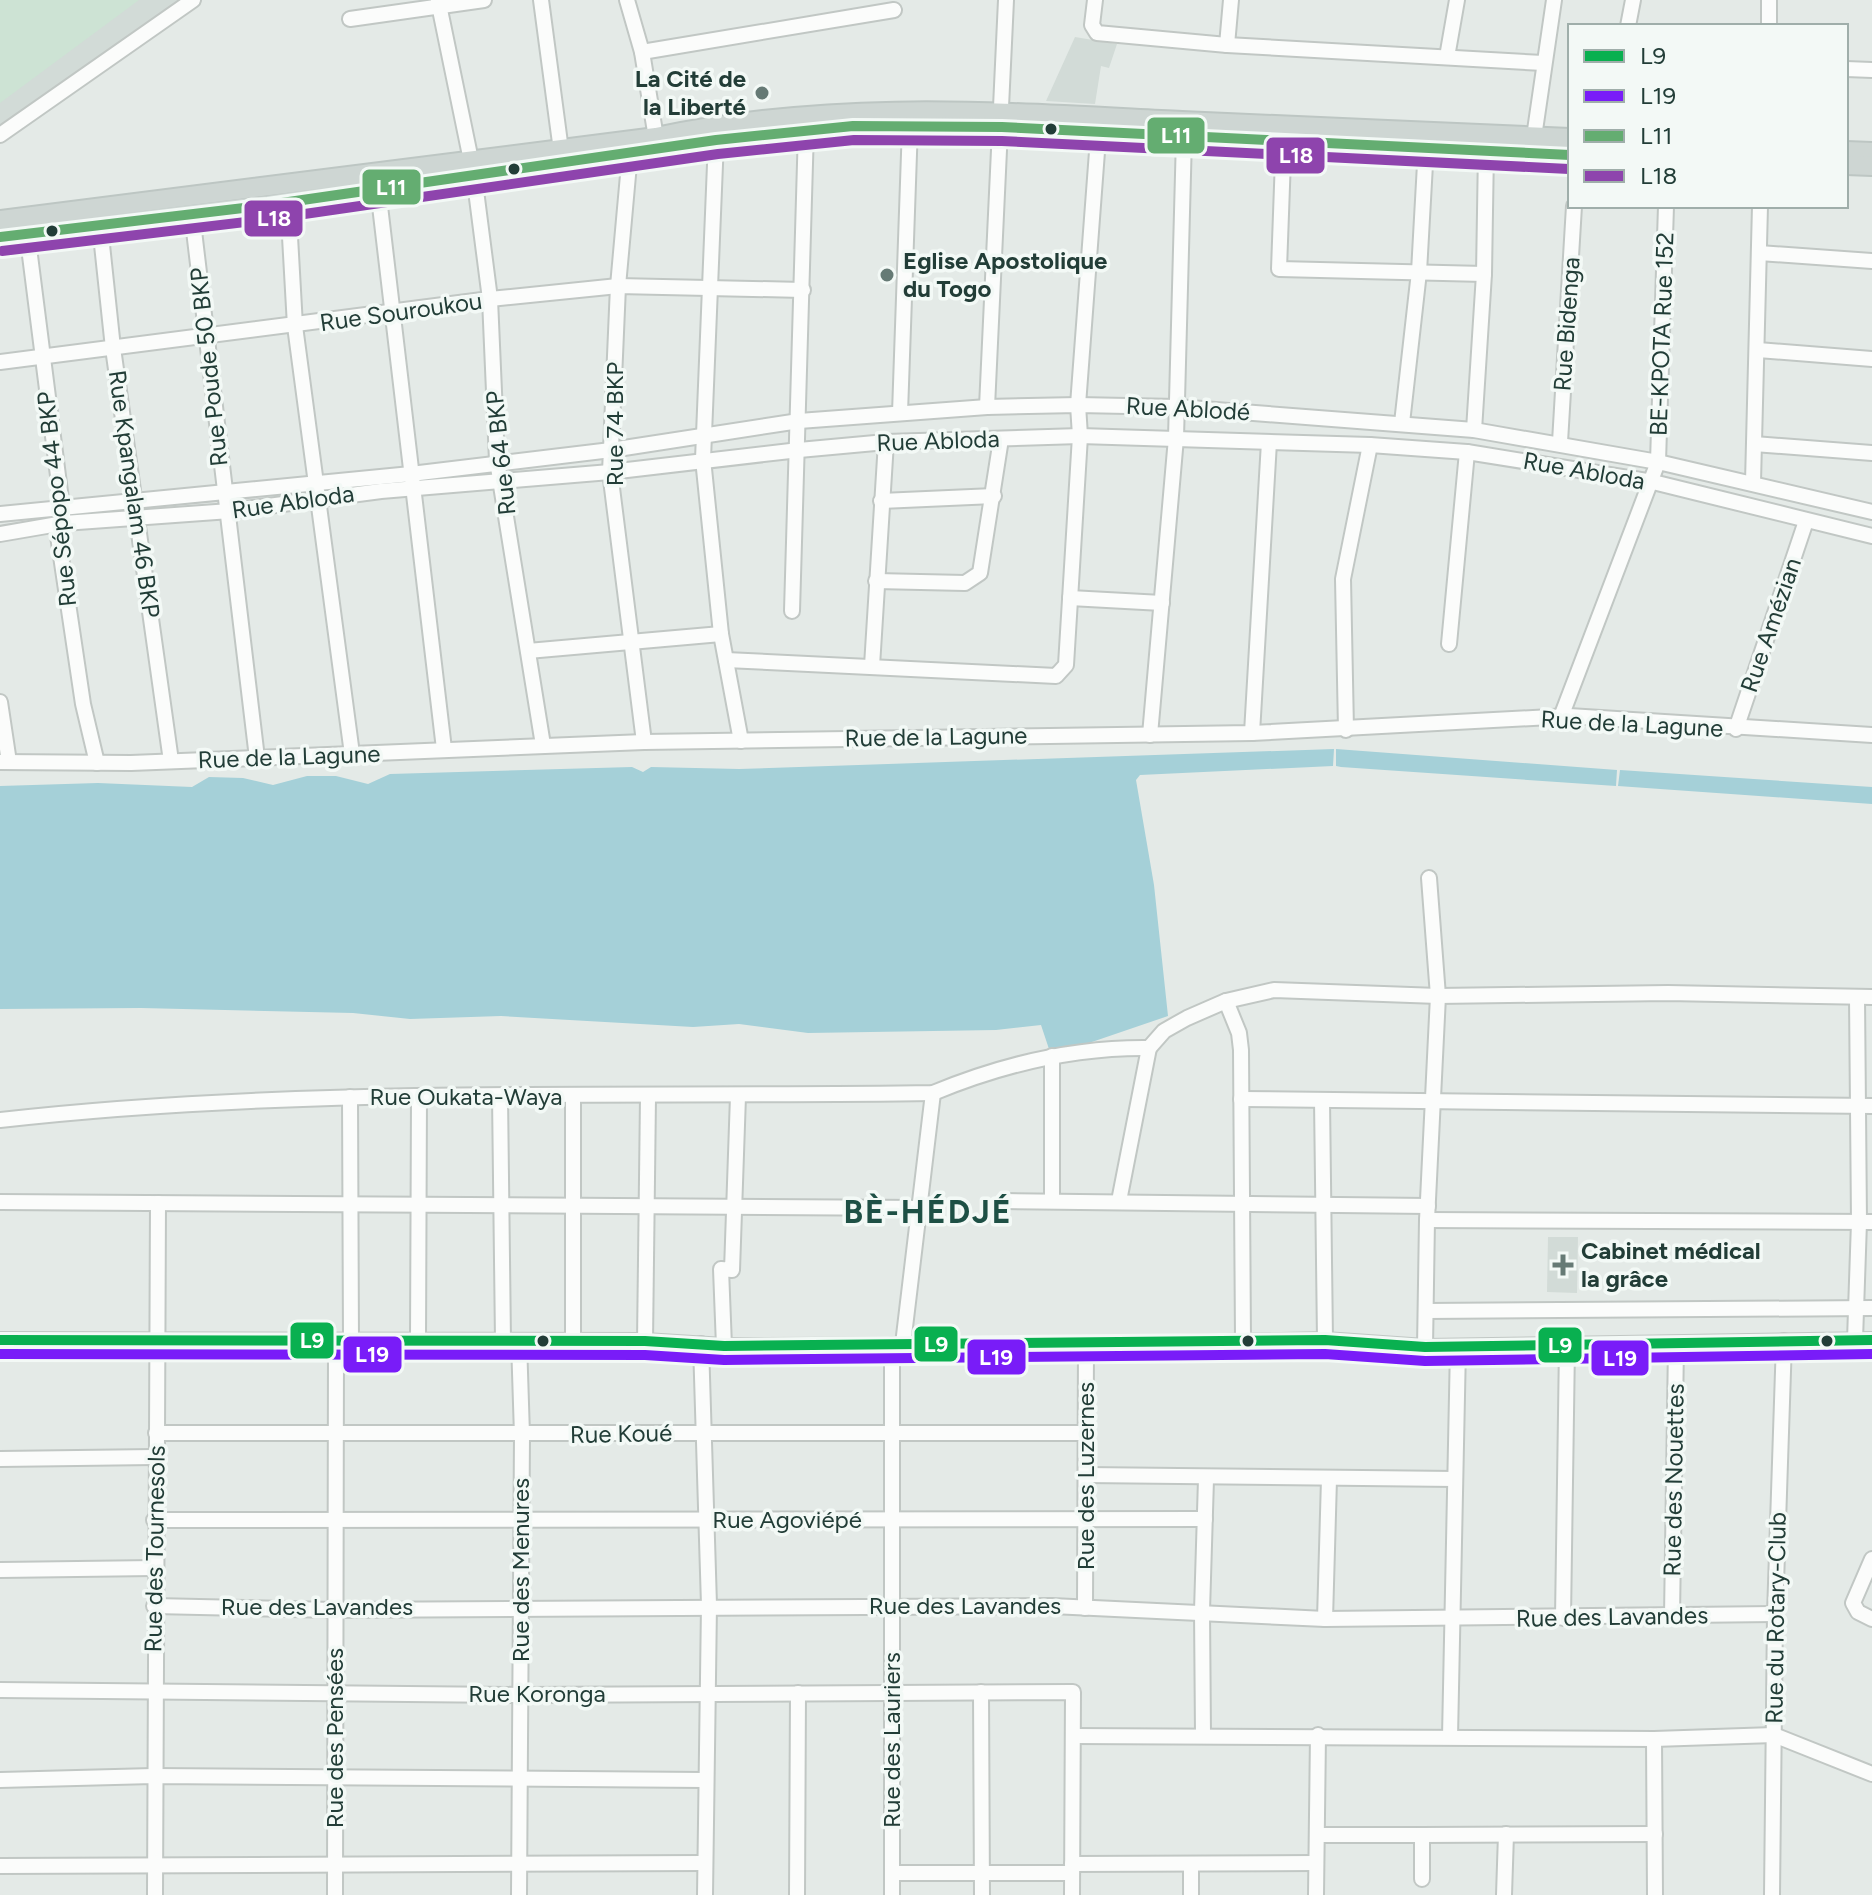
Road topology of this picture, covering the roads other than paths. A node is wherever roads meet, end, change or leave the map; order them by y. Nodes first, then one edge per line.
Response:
1 (193, 0) edge
2 (484, 0) edge
3 (541, 0) edge
4 (627, 0) edge
5 (1006, 0) edge
6 (1095, 0) edge
7 (1231, 0) edge
8 (1457, 0) edge
9 (1554, 0) edge
10 (1633, 0) edge
11 (1769, 0) edge
12 (439, 4) edge
13 (894, 10) dead end
14 (350, 19) dead end
15 (1628, 24) edge
16 (1769, 24) edge
17 (1227, 45) junction
18 (642, 52) junction
19 (1447, 57) junction
20 (1543, 63) junction
21 (1848, 69) edge
22 (1872, 70) edge
23 (852, 118) junction
24 (1002, 119) junction
25 (1099, 124) junction
26 (910, 125) junction
27 (806, 129) junction
28 (1284, 131) junction
29 (0, 135) edge
30 (1184, 137) junction
31 (1568, 138) edge
32 (716, 140) junction
33 (657, 143) junction
34 (1533, 145) junction
35 (1426, 146) junction
36 (1486, 150) junction
37 (1848, 151) edge
38 (1872, 152) edge
39 (630, 153) junction
40 (1568, 154) edge
41 (562, 155) junction
42 (1848, 165) edge
43 (1872, 166) edge
44 (472, 167) junction
45 (378, 189) junction
46 (288, 201) junction
47 (1574, 208) edge
48 (1666, 208) edge
49 (1760, 208) edge
50 (192, 214) junction
51 (0, 220) edge
52 (100, 226) junction
53 (27, 232) junction
54 (0, 237) edge
55 (1759, 253) junction
56 (1872, 261) edge
57 (1419, 272) junction
58 (1484, 274) junction
59 (618, 286) junction
60 (710, 287) junction
61 (803, 290) junction
62 (490, 299) junction
63 (394, 313) junction
64 (295, 326) junction
65 (205, 336) junction
66 (113, 348) junction
67 (1758, 350) junction
68 (41, 357) junction
69 (1872, 359) edge
70 (0, 362) edge
71 (1078, 405) junction
72 (987, 407) junction
73 (1177, 407) junction
74 (900, 413) junction
75 (799, 421) junction
76 (1402, 423) junction
77 (1474, 430) junction
78 (703, 436) junction
79 (1080, 436) junction
80 (1176, 438) junction
81 (1001, 439) junction
82 (886, 442) junction
83 (1269, 442) junction
84 (1560, 442) junction
85 (1754, 444) junction
86 (1370, 445) junction
87 (611, 450) junction
88 (799, 450) junction
89 (1467, 452) junction
90 (1872, 453) edge
91 (703, 459) junction
92 (497, 461) junction
93 (1658, 462) junction
94 (610, 472) junction
95 (412, 481) junction
96 (501, 481) junction
97 (316, 482) junction
98 (1653, 482) junction
99 (1753, 482) junction
100 (223, 492) junction
101 (994, 496) junction
102 (320, 499) junction
103 (136, 501) junction
104 (881, 501) junction
105 (62, 506) junction
106 (230, 511) junction
107 (1872, 512) edge
108 (0, 514) edge
109 (139, 518) junction
110 (1806, 521) junction
111 (64, 523) junction
112 (0, 534) edge
113 (1872, 536) edge
114 (876, 581) junction
115 (1070, 598) junction
116 (1162, 603) junction
117 (792, 611) dead end
118 (721, 634) junction
119 (1449, 644) dead end
120 (631, 645) junction
121 (528, 651) junction
122 (726, 660) junction
123 (872, 666) junction
124 (0, 702) edge
125 (1561, 717) junction
126 (1736, 729) junction
127 (1346, 730) junction
128 (1252, 733) junction
129 (1150, 735) junction
130 (1872, 735) edge
131 (741, 741) junction
132 (644, 742) junction
133 (543, 745) junction
134 (444, 749) junction
135 (352, 754) junction
136 (257, 758) junction
137 (171, 761) junction
138 (4, 762) edge
139 (97, 763) junction
140 (1429, 878) dead end
141 (1438, 996) junction
142 (1864, 997) edge
143 (1226, 1001) junction
144 (1149, 1048) junction
145 (1052, 1056) junction
146 (933, 1093) junction
147 (500, 1096) junction
148 (573, 1096) junction
149 (738, 1096) junction
150 (350, 1097) junction
151 (419, 1097) junction
152 (648, 1097) junction
153 (1241, 1099) junction
154 (1322, 1100) junction
155 (1434, 1104) junction
156 (1865, 1106) edge
157 (0, 1120) edge
158 (1052, 1199) junction
159 (1004, 1201) dead end
160 (1119, 1201) junction
161 (0, 1202) edge
162 (158, 1203) junction
163 (348, 1203) junction
164 (1241, 1203) junction
165 (419, 1204) junction
166 (1323, 1204) junction
167 (500, 1205) junction
168 (574, 1205) junction
169 (648, 1205) junction
170 (733, 1206) junction
171 (922, 1208) junction
172 (1427, 1213) junction
173 (1866, 1222) edge
174 (1864, 1308) edge
175 (1426, 1311) junction
176 (157, 1338) junction
177 (0, 1340) edge
178 (1243, 1340) junction
179 (1325, 1340) junction
180 (1855, 1340) junction
181 (1872, 1340) edge
182 (418, 1341) junction
183 (503, 1341) junction
184 (519, 1341) junction
185 (573, 1341) junction
186 (645, 1341) junction
187 (1784, 1341) junction
188 (344, 1342) junction
189 (701, 1344) junction
190 (898, 1345) junction
191 (1086, 1345) junction
192 (1676, 1345) junction
193 (724, 1346) junction
194 (1567, 1346) junction
195 (1425, 1347) junction
196 (1458, 1347) junction
197 (894, 1432) junction
198 (156, 1433) junction
199 (336, 1433) junction
200 (706, 1433) junction
201 (1086, 1433) junction
202 (522, 1435) junction
203 (154, 1457) junction
204 (0, 1459) edge
205 (1085, 1475) junction
206 (1206, 1479) junction
207 (1329, 1479) junction
208 (1455, 1479) junction
209 (1205, 1519) junction
210 (154, 1520) junction
211 (707, 1520) junction
212 (1087, 1520) junction
213 (521, 1521) junction
214 (894, 1521) junction
215 (335, 1522) junction
216 (1872, 1559) edge
217 (154, 1568) junction
218 (0, 1570) edge
219 (709, 1605) junction
220 (154, 1606) junction
221 (521, 1606) junction
222 (893, 1606) junction
223 (1085, 1608) junction
224 (335, 1610) junction
225 (1202, 1611) junction
226 (1775, 1614) junction
227 (1672, 1616) junction
228 (1563, 1618) junction
229 (1325, 1619) junction
230 (1452, 1619) junction
231 (1872, 1619) edge
232 (0, 1690) edge
233 (154, 1690) junction
234 (892, 1691) junction
235 (981, 1692) junction
236 (798, 1693) junction
237 (335, 1694) junction
238 (707, 1694) junction
239 (521, 1695) junction
240 (1203, 1735) junction
241 (1318, 1735) junction
242 (1774, 1735) junction
243 (1073, 1736) junction
244 (1450, 1737) junction
245 (1654, 1739) junction
246 (1872, 1774) edge
247 (153, 1776) junction
248 (521, 1779) junction
249 (0, 1780) edge
250 (335, 1780) junction
251 (705, 1780) junction
252 (1506, 1834) junction
253 (1655, 1834) junction
254 (1317, 1835) junction
255 (1422, 1835) junction
256 (155, 1863) junction
257 (705, 1863) junction
258 (1316, 1863) junction
259 (334, 1865) junction
260 (1191, 1865) junction
261 (0, 1866) edge
262 (519, 1866) junction
263 (1072, 1869) junction
264 (892, 1873) junction
265 (982, 1873) junction
266 (1422, 1879) dead end
267 (155, 1895) edge
268 (335, 1895) edge
269 (519, 1895) edge
270 (705, 1895) edge
271 (797, 1895) edge
272 (892, 1895) edge
273 (982, 1895) edge
274 (1072, 1895) edge
275 (1191, 1895) edge
276 (1316, 1895) edge
277 (1504, 1895) edge
278 (1655, 1895) edge
279 (1772, 1895) edge

1 - 29 street
2 - 12 street
3 - 41 street
4 - 18 street
5 - 24 street
6 - 17 street
7 - 17 street
8 - 19 street
9 - 20 street
10 - 15 street
11 - 16 street
12 - 14 street
12 - 44 street, Rue 64 BKP
13 - 18 street
17 - 19 street
18 - 33 street
19 - 20 street
20 - 34 street
21 - 22 street
23 - 24 main road
23 - 26 main road
23 - 27 main road
23 - 33 main road
24 - 25 main road
24 - 26 main road
24 - 72 street
25 - 28 main road
25 - 30 main road
25 - 71 street
26 - 74 street
27 - 32 main road
27 - 61 street
28 - 30 main road
28 - 34 main road
28 - 35 main road
28 - 57 street
30 - 73 street
31 - 34 main road
32 - 33 main road
32 - 60 street
33 - 39 main road
33 - 41 main road
34 - 36 main road
34 - 40 main road
35 - 36 main road
35 - 57 street
36 - 58 street
37 - 38 main road
39 - 41 main road
39 - 59 street, Rue 74 BKP
41 - 44 main road
42 - 43 main road
44 - 45 main road
44 - 51 main road
44 - 62 street, Rue 64 BKP
45 - 46 main road
45 - 63 street
46 - 50 main road
46 - 64 street
47 - 84 street, Rue Bidenga
48 - 93 street, BE-KPOTA Rue 152
49 - 55 street
50 - 52 main road
50 - 65 street, Rue Poude 50 BKP
52 - 53 main road
52 - 66 street, Rue Kpangalam 46 BKP
53 - 54 main road
53 - 68 street, Rue Sépopo 44 BKP
55 - 56 street
55 - 67 street
57 - 58 street
57 - 76 street
58 - 77 street
59 - 60 street, Rue Souroukou
59 - 62 street, Rue Souroukou
59 - 87 street, Rue 74 BKP
60 - 61 street, Rue Souroukou
60 - 78 street
61 - 75 street
62 - 63 street, Rue Souroukou
62 - 92 street, Rue 64 BKP
63 - 64 street, Rue Souroukou
63 - 95 street
64 - 65 street, Rue Souroukou
64 - 97 street
65 - 66 street, Rue Souroukou
65 - 100 street, Rue Poude 50 BKP
66 - 68 street, Rue Souroukou
66 - 103 street, Rue Kpangalam 46 BKP
67 - 69 street
67 - 85 street
68 - 70 street, Rue Souroukou
68 - 105 street, Rue Sépopo 44 BKP
71 - 72 street, Rue Ablodé
71 - 73 street, Rue Ablodé
71 - 79 street
72 - 74 street, Rue Ablodé
73 - 76 street, Rue Ablodé
73 - 80 street
74 - 75 street, Rue Ablodé
75 - 78 street, Rue Ablodé
75 - 88 street
76 - 77 street, Rue Ablodé
77 - 84 street, Rue Ablodé
78 - 87 street, Rue Ablodé
78 - 91 street
79 - 80 street, Rue Abloda
79 - 81 street, Rue Abloda
79 - 115 street
80 - 83 street, Rue Abloda
80 - 116 street
81 - 82 street, Rue Abloda
81 - 101 street
82 - 88 street, Rue Abloda
82 - 104 street
83 - 86 street, Rue Abloda
83 - 128 street
84 - 93 street, Rue Ablodé
85 - 90 street
85 - 99 street
86 - 89 street, Rue Abloda
86 - 127 street
87 - 92 street, Rue Ablodé
87 - 94 street, Rue 74 BKP
88 - 91 street, Rue Abloda
88 - 117 street
89 - 98 street, Rue Abloda
89 - 119 street
91 - 94 street, Rue Abloda
91 - 118 street
92 - 95 street, Rue Ablodé
92 - 96 street, Rue 64 BKP
93 - 98 street, BE-KPOTA Rue 152
93 - 99 street, Rue Ablodé
94 - 96 street, Rue Abloda
94 - 120 street, Rue 74 BKP
95 - 96 street, Rue Abloda
95 - 97 street
95 - 102 street, Rue Abloda
95 - 134 street
96 - 121 street, Rue 64 BKP
97 - 100 street
97 - 102 street
98 - 110 street, Rue Abloda
98 - 125 street, BE-KPOTA Rue 152
99 - 107 street, Rue Ablodé
100 - 103 street
100 - 106 street, Rue Poude 50 BKP
101 - 104 street
101 - 114 street
102 - 106 street, Rue Abloda
102 - 135 street
103 - 105 street
103 - 109 street, Rue Kpangalam 46 BKP
104 - 114 street
105 - 108 street
105 - 111 street, Rue Sépopo 44 BKP
106 - 109 street, Rue Abloda
106 - 136 street, Rue Poude 50 BKP
109 - 111 street, Rue Abloda
109 - 137 street, Rue Kpangalam 46 BKP
110 - 113 street, Rue Abloda
110 - 126 street, Rue Amézian
111 - 112 street, Rue Abloda
111 - 139 street, Rue Sépopo 44 BKP
114 - 123 street
115 - 116 street
115 - 123 street
116 - 129 street
118 - 120 street
118 - 122 street
120 - 121 street
120 - 132 street, Rue 74 BKP
121 - 133 street, Rue 64 BKP
122 - 123 street
122 - 131 street
124 - 138 street
125 - 126 street, Rue de la Lagune
125 - 127 street, Rue de la Lagune
126 - 130 street, Rue de la Lagune
127 - 128 street, Rue de la Lagune
128 - 129 street, Rue de la Lagune
129 - 131 street, Rue de la Lagune
131 - 132 street, Rue de la Lagune
132 - 133 street, Rue de la Lagune
133 - 134 street, Rue de la Lagune
134 - 135 street, Rue de la Lagune
135 - 136 street, Rue de la Lagune
136 - 137 street, Rue de la Lagune
137 - 139 street, Rue de la Lagune
138 - 139 street, Rue de la Lagune
140 - 141 street
141 - 142 street
141 - 143 street
141 - 155 street
142 - 156 street
143 - 144 street
143 - 153 street
144 - 145 street, Rue Oukata-Waya
144 - 160 street
145 - 146 street, Rue Oukata-Waya
145 - 158 street
146 - 149 street, Rue Oukata-Waya
146 - 171 street, Rue des Lauriers
147 - 148 street, Rue Oukata-Waya
147 - 151 street, Rue Oukata-Waya
147 - 167 street
148 - 152 street, Rue Oukata-Waya
148 - 168 street
149 - 152 street, Rue Oukata-Waya
149 - 170 street
150 - 151 street, Rue Oukata-Waya
150 - 157 street, Rue Oukata-Waya
150 - 163 street, Rue des Pensées
151 - 165 street
152 - 169 street
153 - 154 street
153 - 164 street
154 - 155 street
154 - 166 street
155 - 156 street
155 - 172 street
156 - 173 street
158 - 159 street
158 - 160 street
160 - 164 street
161 - 162 street
162 - 163 street
162 - 176 street, Rue des Tournesols
163 - 165 street
163 - 188 street, Rue des Pensées
164 - 166 street
164 - 178 street
165 - 167 street
165 - 182 street
166 - 172 street
166 - 179 street
167 - 168 street
167 - 183 street
168 - 169 street
168 - 185 street
169 - 170 street
169 - 186 street
170 - 171 street
170 - 193 street
171 - 190 street, Rue des Lauriers
172 - 173 street
172 - 175 street
173 - 174 street
174 - 175 street
174 - 180 street
175 - 195 street
176 - 177 street
176 - 188 street
176 - 198 street, Rue des Tournesols
178 - 179 street
178 - 191 street
179 - 195 street
180 - 181 street
180 - 187 street
182 - 183 street
182 - 188 street
183 - 184 street
184 - 185 street
184 - 202 street, Rue des Menures
185 - 186 street
186 - 189 street
187 - 192 street
187 - 226 street, Rue du Rotary-Club
188 - 199 street, Rue des Pensées
189 - 193 street
189 - 200 street
190 - 191 street
190 - 193 street
190 - 197 street, Rue des Lauriers
191 - 201 street, Rue des Luzernes
192 - 194 street
192 - 227 street, Rue des Nouettes
194 - 196 street
194 - 228 street
195 - 196 street
196 - 208 street
197 - 200 street, Rue Koué
197 - 201 street, Rue Koué
197 - 214 street, Rue des Lauriers
198 - 199 street, Rue Koué
198 - 203 street, Rue des Tournesols
199 - 202 street, Rue Koué
199 - 215 street, Rue des Pensées
200 - 202 street, Rue Koué
200 - 211 street
201 - 205 street, Rue des Luzernes
202 - 213 street, Rue des Menures
203 - 204 street
203 - 210 street, Rue des Tournesols
205 - 206 street
205 - 212 street, Rue des Luzernes
206 - 207 street
206 - 209 street
207 - 208 street
207 - 229 street
208 - 230 street
209 - 212 street, Rue Agoviépé
209 - 225 street
210 - 215 street, Rue Agoviépé
210 - 217 street, Rue des Tournesols
211 - 213 street, Rue Agoviépé
211 - 214 street, Rue Agoviépé
211 - 219 street
212 - 214 street, Rue Agoviépé
212 - 223 street, Rue des Luzernes
213 - 215 street, Rue Agoviépé
213 - 221 street, Rue des Menures
214 - 222 street, Rue des Lauriers
215 - 224 street, Rue des Pensées
216 - 231 street
217 - 218 street
217 - 220 street, Rue des Tournesols
219 - 221 street, Rue des Lavandes
219 - 222 street, Rue des Lavandes
219 - 238 street
220 - 224 street, Rue des Lavandes
220 - 233 street, Rue des Tournesols
221 - 224 street, Rue des Lavandes
221 - 239 street, Rue des Menures
222 - 223 street, Rue des Lavandes
222 - 234 street, Rue des Lauriers
223 - 225 street, Rue des Lavandes
224 - 237 street, Rue des Pensées
225 - 229 street, Rue des Lavandes
225 - 240 street
226 - 227 street, Rue des Lavandes
226 - 242 street, Rue du Rotary-Club
227 - 228 street, Rue des Lavandes
228 - 230 street, Rue des Lavandes
229 - 230 street, Rue des Lavandes
230 - 244 street
232 - 233 street, Rue Koronga
233 - 237 street, Rue Koronga
233 - 247 street, Rue des Tournesols
234 - 235 street, Rue Koronga
234 - 236 street, Rue Koronga
234 - 264 street, Rue des Lauriers
235 - 243 street, Rue Koronga
235 - 265 street
236 - 238 street, Rue Koronga
236 - 271 street
237 - 239 street, Rue Koronga
237 - 250 street, Rue des Pensées
238 - 239 street, Rue Koronga
238 - 251 street
239 - 248 street, Rue des Menures
240 - 241 street
240 - 243 street
241 - 244 street
241 - 254 street
242 - 245 street
242 - 246 street
242 - 279 street, Rue du Rotary-Club
243 - 263 street
244 - 245 street
245 - 253 street
247 - 249 street
247 - 250 street
247 - 256 street, Rue des Tournesols
248 - 250 street
248 - 251 street
248 - 262 street, Rue des Menures
250 - 259 street, Rue des Pensées
251 - 257 street
252 - 253 street
252 - 255 street
252 - 277 street
253 - 278 street
254 - 255 street
254 - 258 street
255 - 266 street
256 - 259 street
256 - 261 street
256 - 267 street, Rue des Tournesols
257 - 262 street
257 - 270 street
258 - 260 street
258 - 276 street
259 - 262 street
259 - 268 street, Rue des Pensées
260 - 263 street
260 - 275 street
262 - 269 street, Rue des Menures
263 - 265 street
263 - 274 street
264 - 265 street
264 - 272 street, Rue des Lauriers
265 - 273 street

